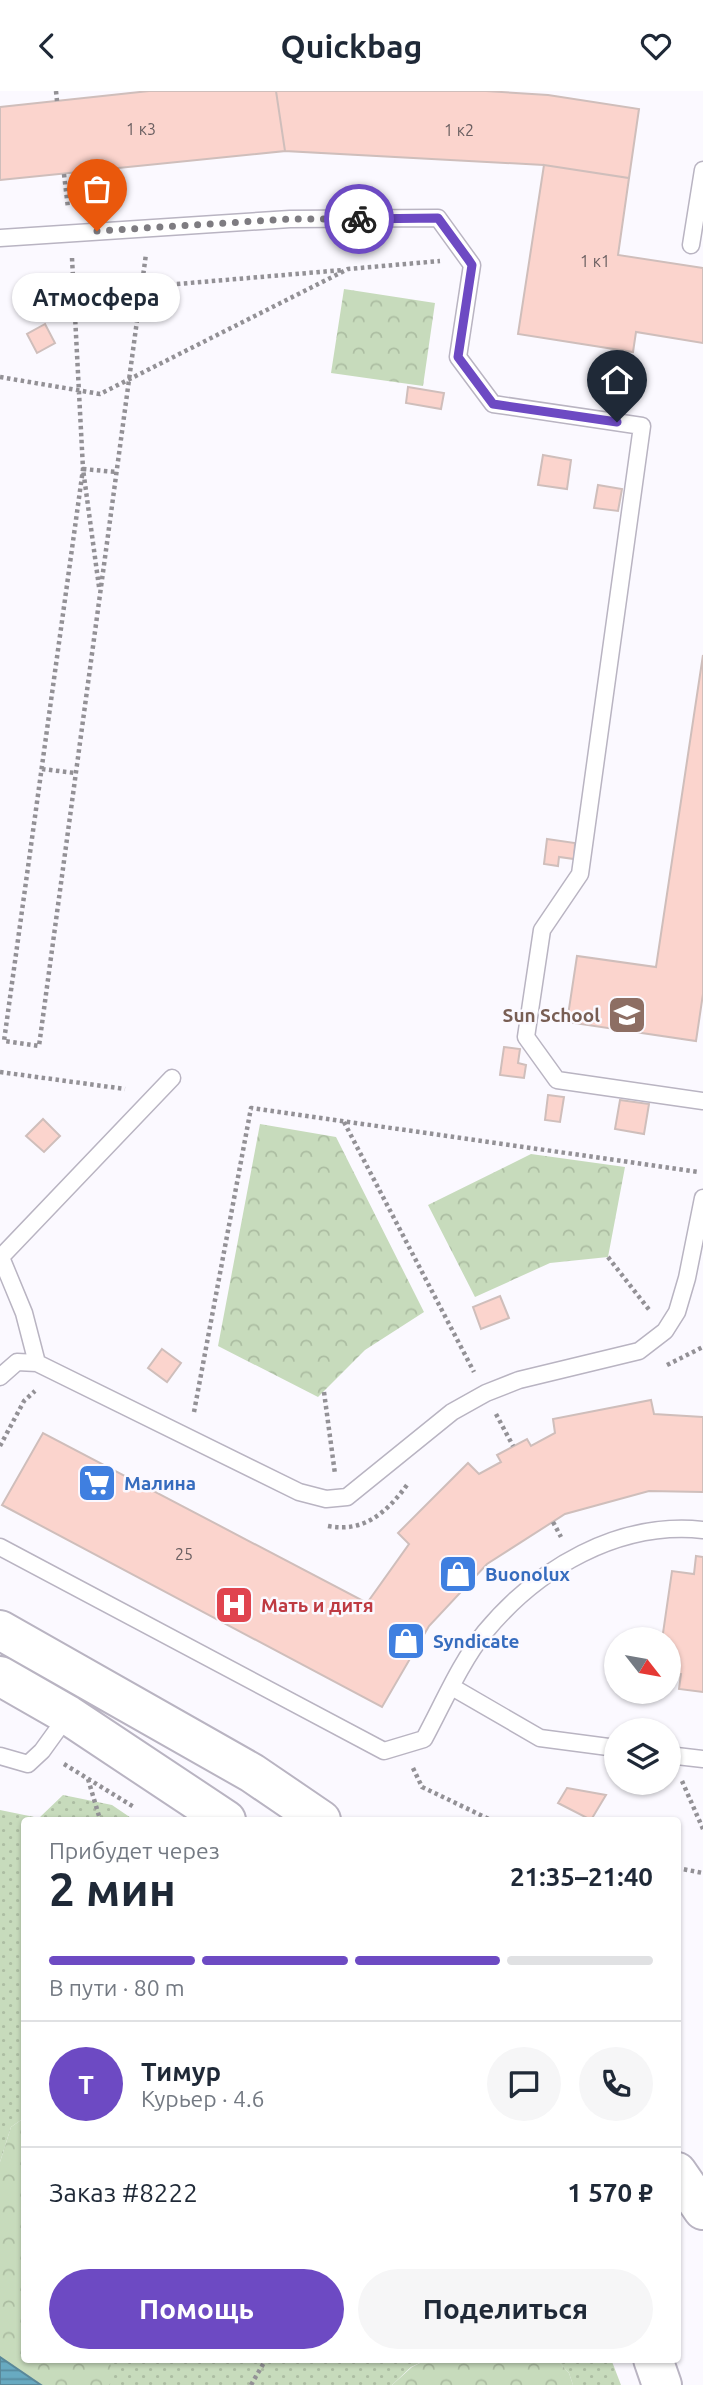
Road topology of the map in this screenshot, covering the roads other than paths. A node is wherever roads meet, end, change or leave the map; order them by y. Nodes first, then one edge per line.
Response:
1 (703, 170) edge
2 (0, 238) edge
3 (691, 245) dead end
4 (172, 1078) dead end
5 (703, 1101) edge
6 (703, 1198) edge
7 (0, 1256) edge
8 (37, 1363) junction
9 (0, 1377) edge
10 (703, 1530) edge
11 (0, 1547) edge
12 (0, 1630) edge
13 (0, 1676) edge
14 (452, 1687) junction
15 (68, 1715) junction
16 (604, 1746) edge
17 (0, 1756) edge
18 (681, 1756) edge
19 (703, 1759) edge
20 (221, 1817) edge
21 (317, 1817) edge
22 (681, 2178) edge
23 (703, 2210) edge
24 (654, 2363) edge
25 (662, 2385) edge

1 - 3 lane
2 - 5 lane
4 - 7 lane
6 - 8 lane
7 - 8 lane
8 - 9 lane
10 - 14 lane
11 - 14 lane
12 - 21 main road
13 - 15 main road
14 - 16 lane
15 - 17 lane
15 - 20 main road
18 - 19 lane
22 - 23 main road
24 - 25 main road

